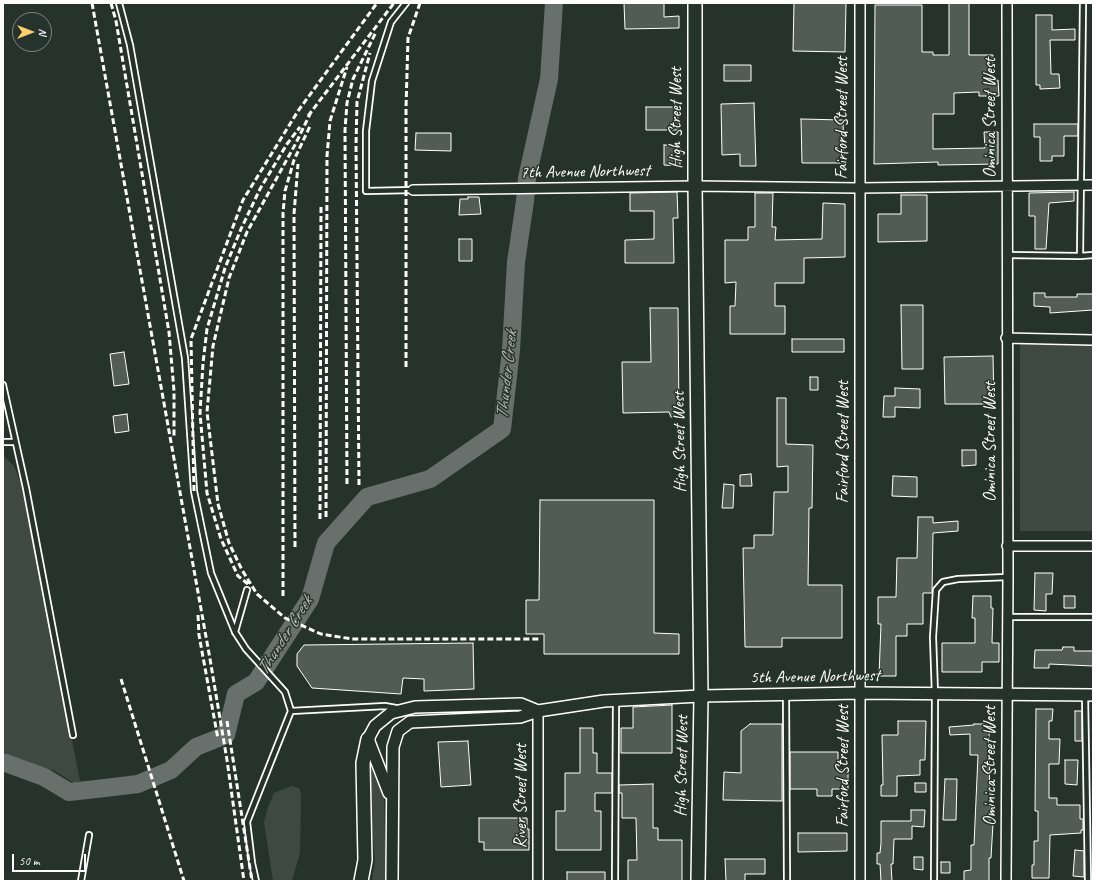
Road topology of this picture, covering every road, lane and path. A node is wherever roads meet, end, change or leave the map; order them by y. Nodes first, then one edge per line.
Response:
1 (119, 3) edge
2 (406, 3) edge
3 (696, 3) edge
4 (860, 3) edge
5 (1007, 3) edge
6 (1083, 3) edge
7 (1093, 185) edge
8 (695, 186) junction
9 (1079, 186) junction
10 (1007, 187) junction
11 (859, 188) junction
12 (413, 190) joint
13 (1007, 255) junction
14 (1093, 255) edge
15 (1080, 256) junction
16 (1006, 338) junction
17 (1093, 340) edge
18 (3, 385) edge
19 (3, 442) edge
20 (15, 442) junction
21 (1007, 546) junction
22 (1093, 546) edge
23 (1008, 577) junction
24 (247, 590) dead end
25 (1007, 617) junction
26 (1093, 617) edge
27 (235, 632) junction
28 (860, 693) junction
29 (786, 694) junction
30 (935, 694) junction
31 (1007, 695) junction
32 (1089, 695) edge
33 (701, 696) junction
34 (616, 702) junction
35 (402, 709) junction
36 (538, 711) junction
37 (290, 712) junction
38 (73, 735) dead end
39 (368, 739) junction
40 (392, 805) junction
41 (89, 835) dead end
42 (81, 881) edge
43 (256, 881) edge
44 (361, 881) edge
45 (392, 881) edge
46 (538, 881) edge
47 (615, 881) edge
48 (698, 881) edge
49 (787, 881) edge
50 (860, 881) edge
51 (934, 881) edge
52 (1006, 881) edge
53 (1088, 881) edge

1 - 27 lane
2 - 12 lane
3 - 8 main road, High Street West
4 - 11 street, Fairford Street West
5 - 10 street, Ominica Street West
6 - 9 lane
7 - 9 street, 7th Avenue Northwest
8 - 11 street, 7th Avenue Northwest
8 - 12 street, 7th Avenue Northwest
8 - 33 main road, High Street West
9 - 10 street, 7th Avenue Northwest
9 - 15 lane
10 - 11 street, 7th Avenue Northwest
10 - 13 street, Ominica Street West
11 - 28 street, Fairford Street West
13 - 15 lane
13 - 16 street, Ominica Street West
14 - 15 lane
16 - 17 street
16 - 21 street, Ominica Street West
18 - 20 lane
19 - 20 lane
20 - 38 lane
21 - 22 street
21 - 23 street, Ominica Street West
23 - 25 street, Ominica Street West
23 - 30 lane
24 - 27 lane
25 - 26 lane
25 - 31 street, Ominica Street West
27 - 37 lane
28 - 29 street, 5th Avenue Northwest
28 - 30 street, 5th Avenue Northwest
28 - 50 street, Fairford Street West
29 - 33 street, 5th Avenue Northwest
29 - 49 lane
30 - 31 street, 5th Avenue Northwest
30 - 51 lane
31 - 32 street, 5th Avenue Northwest
31 - 52 street, Ominica Street West
32 - 53 lane
33 - 34 street, 5th Avenue Northwest
33 - 48 main road, High Street West
34 - 36 street, 5th Avenue Northwest
34 - 47 lane
35 - 36 street, 5th Avenue Northwest
35 - 37 lane
35 - 39 street, 5th Avenue Northwest
36 - 40 street, 5th Avenue Northwest
36 - 46 street, River Street West
37 - 43 lane
39 - 40 street
39 - 44 main road
40 - 45 street
41 - 42 lane

